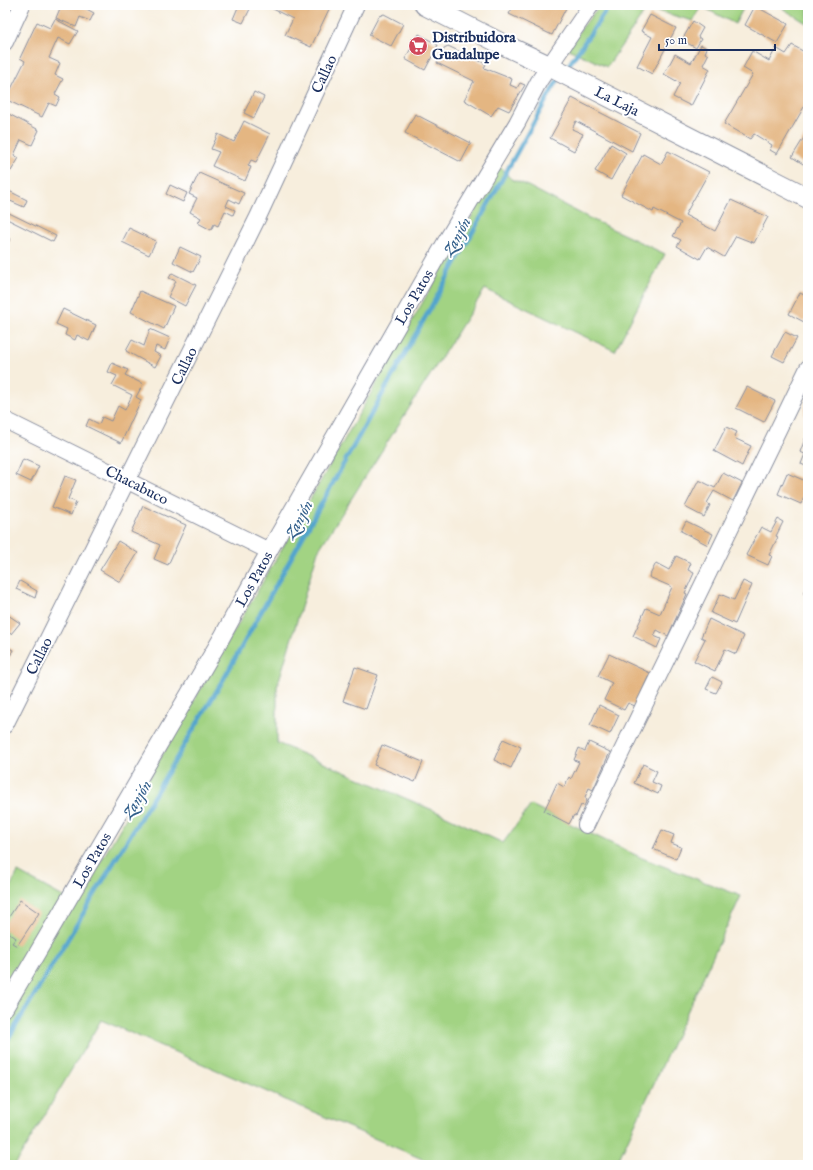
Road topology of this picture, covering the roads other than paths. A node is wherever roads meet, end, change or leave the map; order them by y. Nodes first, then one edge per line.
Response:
1 (22, 5) edge
2 (356, 5) edge
3 (425, 5) edge
4 (591, 5) edge
5 (5, 42) edge
6 (549, 66) junction
7 (808, 198) edge
8 (808, 368) edge
9 (5, 420) edge
10 (127, 480) junction
11 (269, 551) junction
12 (5, 725) edge
13 (586, 826) dead end
14 (5, 1008) edge

1 - 5 street
2 - 10 street, Callao
3 - 6 main road, La Laja
4 - 6 street, Los Patos
6 - 7 main road, La Laja
6 - 11 street, Los Patos
8 - 13 street
9 - 10 street, Chacabuco
10 - 11 street, Chacabuco
10 - 12 street, Callao
11 - 14 street, Los Patos

